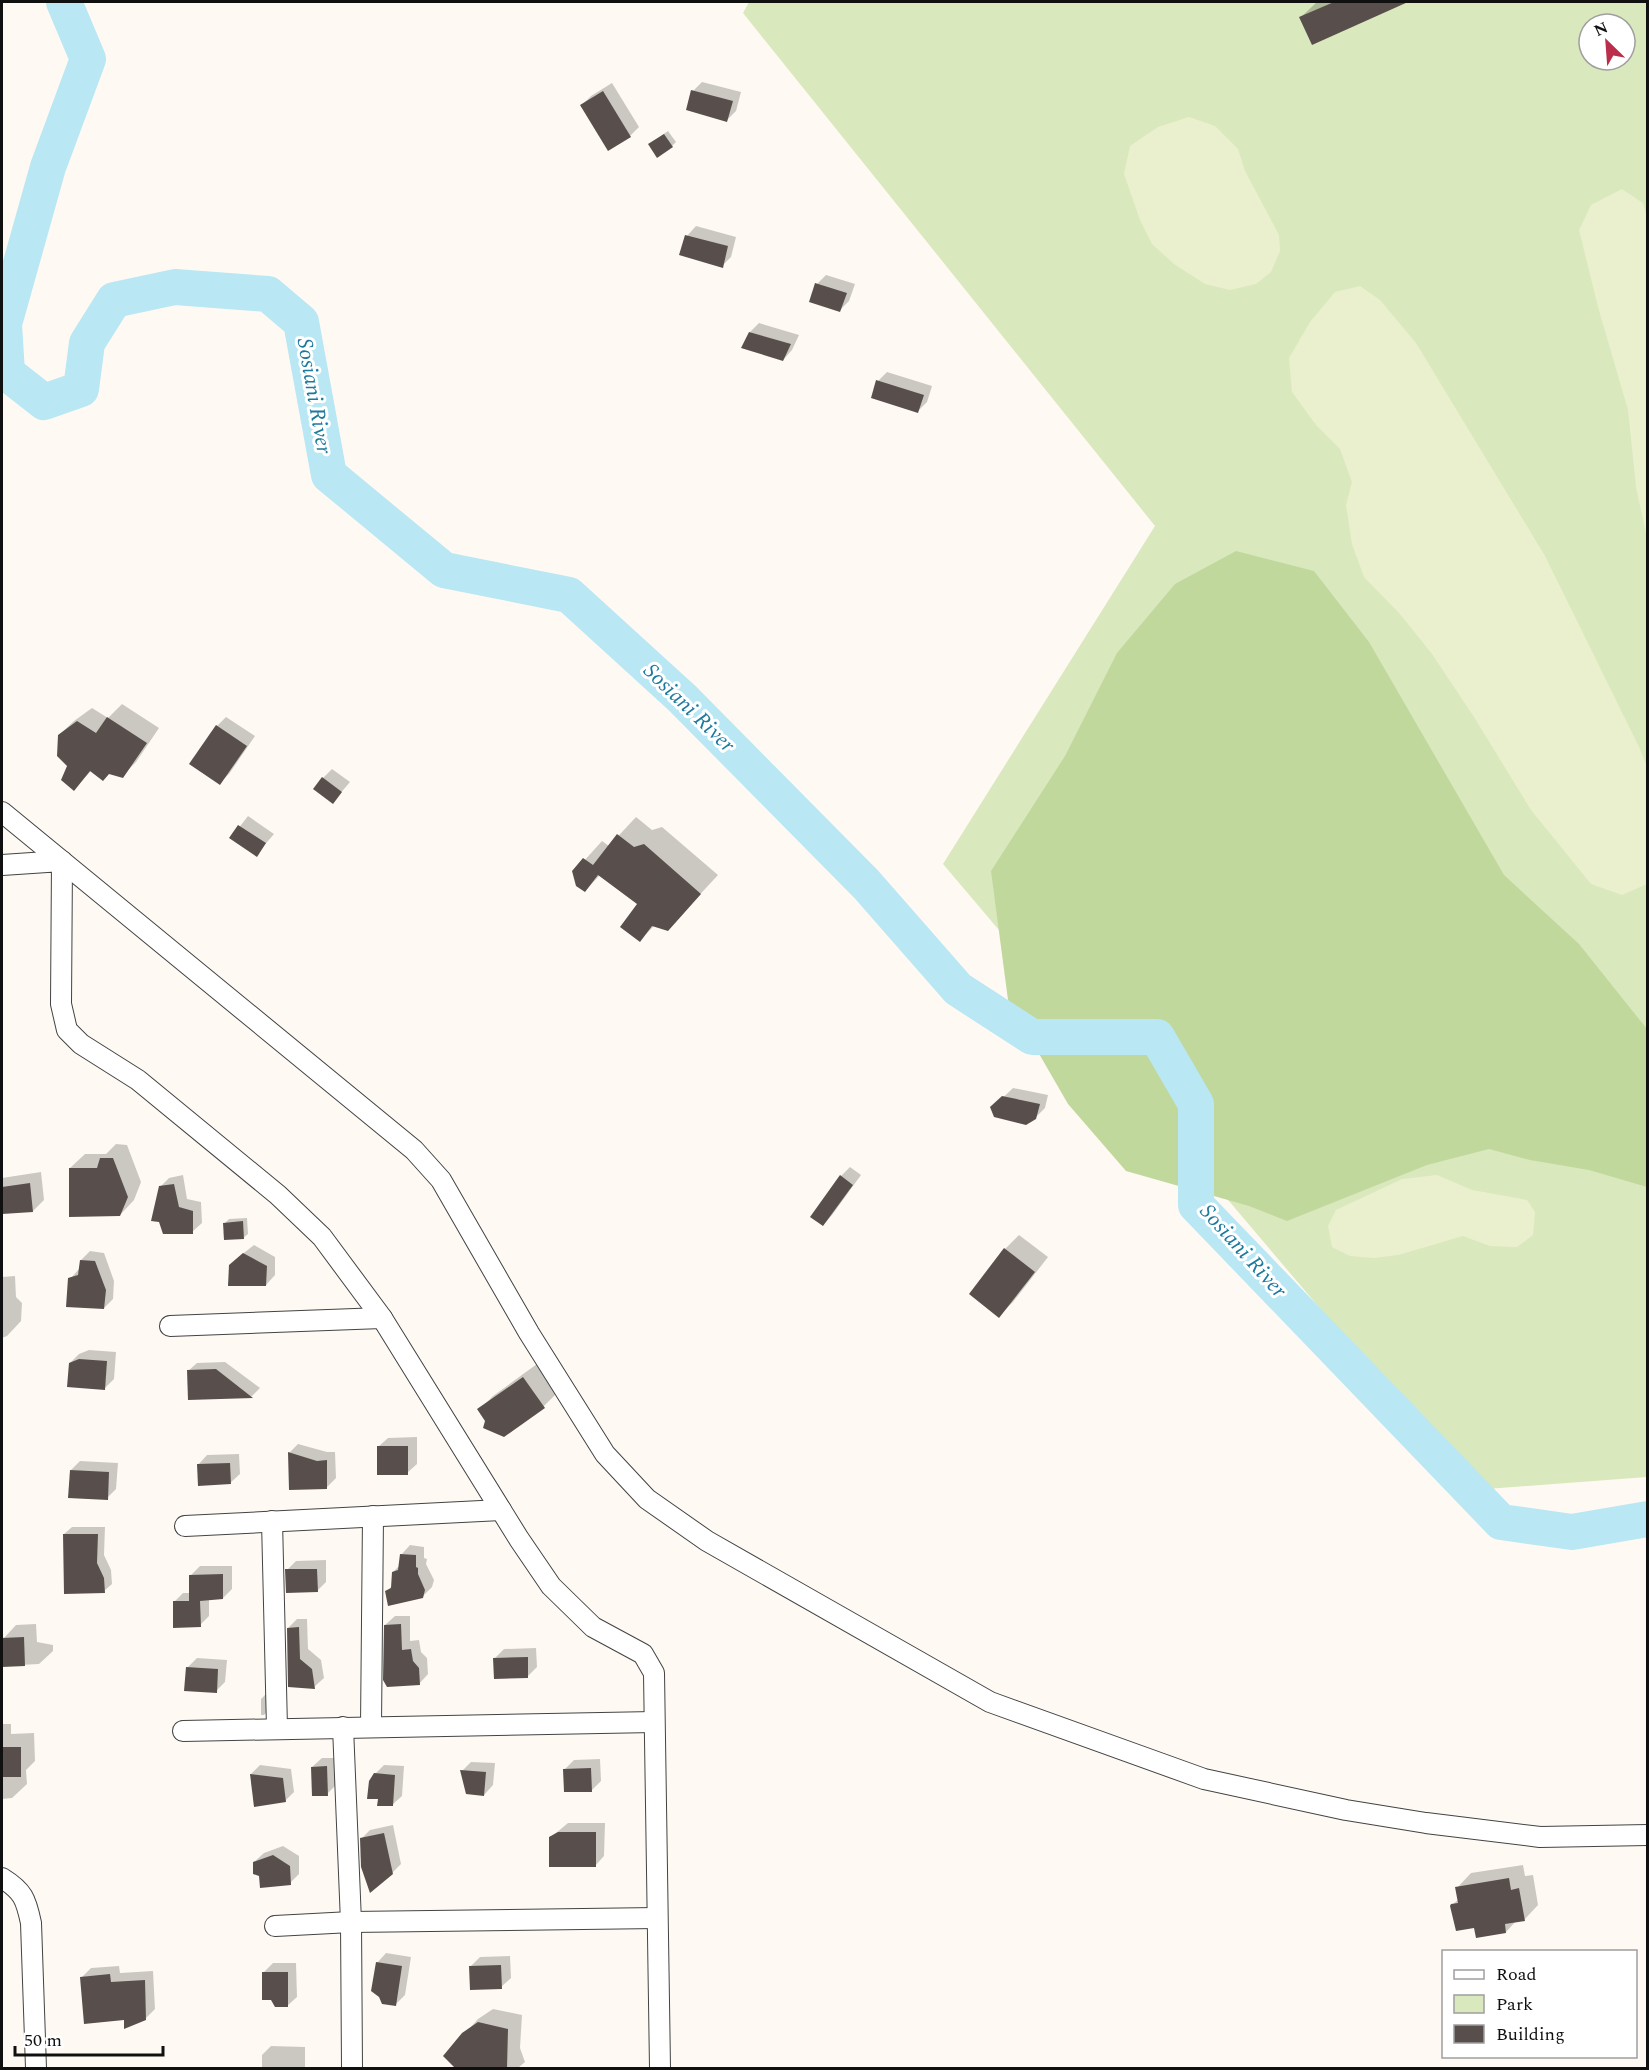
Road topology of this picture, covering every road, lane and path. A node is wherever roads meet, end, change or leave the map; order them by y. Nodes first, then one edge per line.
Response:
1 (2, 812) edge
2 (62, 861) junction
3 (2, 865) edge
4 (382, 1318) junction
5 (170, 1326) dead end
6 (501, 1510) junction
7 (373, 1516) junction
8 (272, 1521) junction
9 (185, 1526) dead end
10 (654, 1722) junction
11 (370, 1726) junction
12 (343, 1727) junction
13 (277, 1728) junction
14 (183, 1731) dead end
15 (1647, 1835) edge
16 (2, 1878) edge
17 (657, 1918) junction
18 (351, 1922) junction
19 (275, 1926) dead end
20 (36, 2068) edge
21 (352, 2068) edge
22 (660, 2068) edge

1 - 2 street
2 - 3 street
2 - 4 street
2 - 15 street
4 - 5 street
4 - 6 street
6 - 7 street
6 - 10 street
7 - 8 street
7 - 11 street
8 - 9 street
8 - 13 street
10 - 11 street
10 - 17 street
11 - 12 street
12 - 13 street
12 - 18 street
13 - 14 street
16 - 20 street
17 - 18 street
17 - 22 street
18 - 19 street
18 - 21 street

